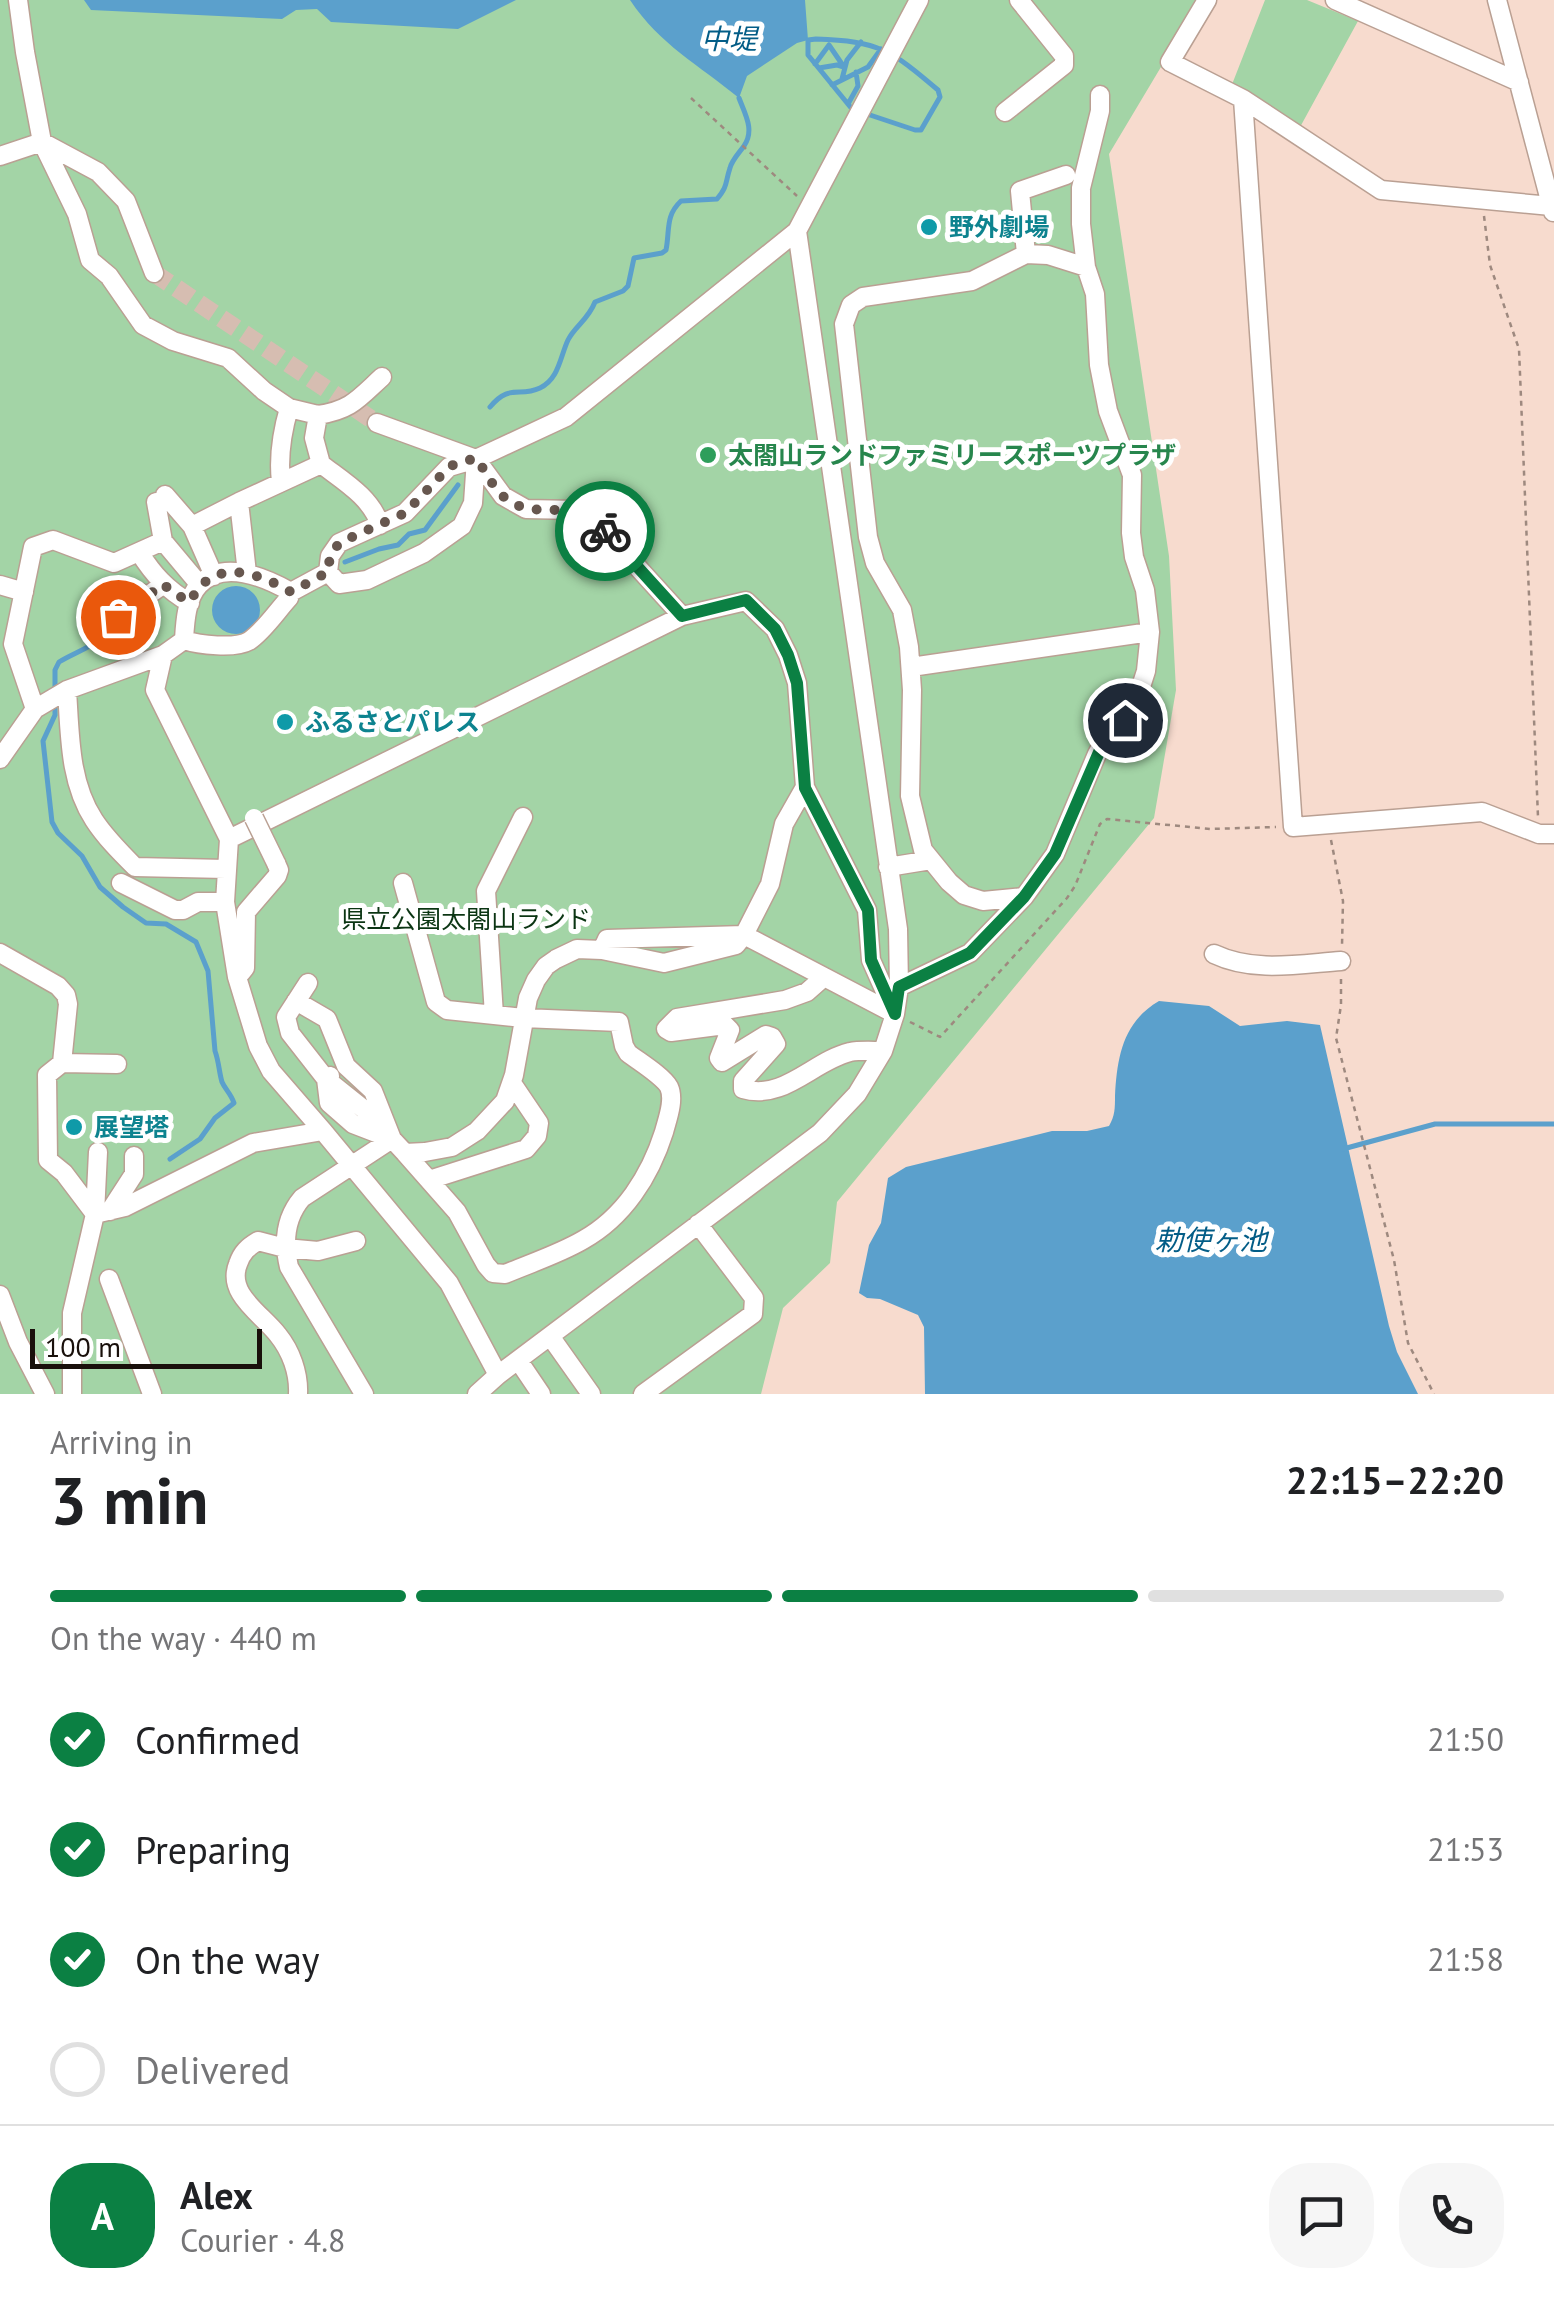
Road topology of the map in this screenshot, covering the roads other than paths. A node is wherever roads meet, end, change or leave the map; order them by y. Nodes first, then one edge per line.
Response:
1 (18, 0) edge
2 (919, 0) edge
3 (1019, 0) edge
4 (1207, 0) edge
5 (1335, 0) edge
6 (1498, 0) edge
7 (1519, 82) junction
8 (1100, 94) dead end
9 (1243, 99) junction
10 (1005, 112) dead end
11 (42, 142) junction
12 (0, 156) edge
13 (1066, 175) dead end
14 (1552, 210) edge
15 (797, 231) junction
16 (1026, 254) junction
17 (1086, 267) junction
18 (154, 273) tunnel mouth
19 (846, 340) junction
20 (813, 342) junction
21 (382, 376) dead end
22 (290, 408) junction
23 (318, 415) junction
24 (378, 423) tunnel mouth
25 (476, 458) junction
26 (321, 464) junction
27 (281, 482) junction
28 (240, 502) junction
29 (864, 502) junction
30 (837, 506) junction
31 (380, 524) junction
32 (192, 526) junction
33 (163, 541) junction
34 (139, 552) junction
35 (114, 564) junction
36 (328, 572) junction
37 (247, 573) junction
38 (207, 580) junction
39 (164, 584) junction
40 (0, 585) edge
41 (123, 590) junction
42 (24, 592) junction
43 (291, 592) junction
44 (143, 599) junction
45 (190, 602) junction
46 (682, 616) junction
47 (1150, 632) junction
48 (184, 640) junction
49 (163, 655) junction
50 (910, 667) junction
51 (68, 690) junction
52 (34, 709) junction
53 (0, 757) edge
54 (805, 788) junction
55 (523, 817) dead end
56 (254, 818) dead end
57 (1546, 834) edge
58 (229, 839) junction
59 (931, 860) junction
60 (888, 867) junction
61 (226, 869) junction
62 (120, 883) dead end
63 (403, 883) dead end
64 (1024, 897) junction
65 (225, 902) junction
66 (744, 935) junction
67 (602, 950) junction
68 (0, 954) edge
69 (1214, 954) dead end
70 (1342, 961) road end
71 (237, 977) junction
72 (824, 977) junction
73 (308, 982) dead end
74 (899, 987) junction
75 (296, 1001) junction
76 (895, 1014) junction
77 (494, 1015) junction
78 (522, 1018) junction
79 (883, 1051) junction
80 (62, 1063) junction
81 (346, 1066) junction
82 (109, 1069) dead end
83 (326, 1079) junction
84 (512, 1084) junction
85 (324, 1130) junction
86 (399, 1146) junction
87 (98, 1152) dead end
88 (134, 1156) dead end
89 (352, 1165) junction
90 (428, 1180) junction
91 (102, 1212) junction
92 (698, 1224) junction
93 (356, 1241) dead end
94 (284, 1248) junction
95 (109, 1278) dead end
96 (0, 1295) edge
97 (550, 1336) junction
98 (518, 1360) junction
99 (498, 1375) junction
100 (45, 1394) edge
101 (72, 1394) edge
102 (152, 1394) edge
103 (298, 1394) edge
104 (364, 1394) edge
105 (477, 1394) edge
106 (541, 1394) edge
107 (592, 1394) edge
108 (644, 1394) edge

1 - 11 street
2 - 15 street
3 - 10 street
4 - 9 street
5 - 7 street
6 - 7 street
7 - 14 street
8 - 17 street
9 - 14 street
9 - 57 street
11 - 12 street
11 - 18 street
11 - 22 street
13 - 16 street
15 - 20 street
15 - 25 street
16 - 17 street
16 - 19 street
17 - 47 street
19 - 20 street
19 - 29 street
20 - 30 street
21 - 23 street
22 - 23 street
22 - 27 street
23 - 26 street
24 - 25 street
25 - 31 street
25 - 36 street
25 - 46 street
26 - 27 street
26 - 31 street
27 - 28 street
28 - 32 street
28 - 37 street
29 - 30 street
29 - 50 street
30 - 60 street
31 - 36 street
32 - 33 street
32 - 38 street
33 - 34 street
33 - 38 street
34 - 35 street
34 - 39 street
35 - 41 street
35 - 42 street
36 - 43 street
37 - 38 street
37 - 43 street
38 - 45 street
39 - 44 street
39 - 45 street
40 - 42 street
41 - 44 street
41 - 44 street
42 - 52 street
43 - 48 street
45 - 48 street
46 - 54 street
46 - 58 street
47 - 50 street
47 - 64 street
48 - 49 street
49 - 51 street
49 - 58 street
50 - 59 street
51 - 52 street
51 - 61 street
52 - 53 street
54 - 66 street
54 - 76 street
55 - 77 street
56 - 71 street, bridge
58 - 61 street
59 - 60 street
59 - 64 street
60 - 74 street
61 - 65 street
62 - 65 street
63 - 77 street
64 - 74 street
65 - 71 street
66 - 67 street
66 - 67 street
66 - 72 street
67 - 78 street
68 - 80 street
69 - 70 street
71 - 85 street
72 - 76 street
72 - 79 street
73 - 75 street
74 - 76 street
75 - 81 street
75 - 83 street
76 - 79 street
77 - 78 street
78 - 84 street
78 - 90 street
79 - 92 street
80 - 82 street
80 - 91 street
81 - 83 street
81 - 86 street
83 - 86 street
84 - 86 street
84 - 90 street
85 - 89 street
85 - 91 street
86 - 89 street
86 - 90 street
87 - 91 street
88 - 91 street
89 - 94 street
89 - 99 street
91 - 101 street
92 - 97 street
92 - 108 street
93 - 94 street
94 - 103 street
94 - 104 street
95 - 102 street
96 - 100 street
97 - 98 street
97 - 107 street
98 - 99 street
98 - 106 street
99 - 105 street

